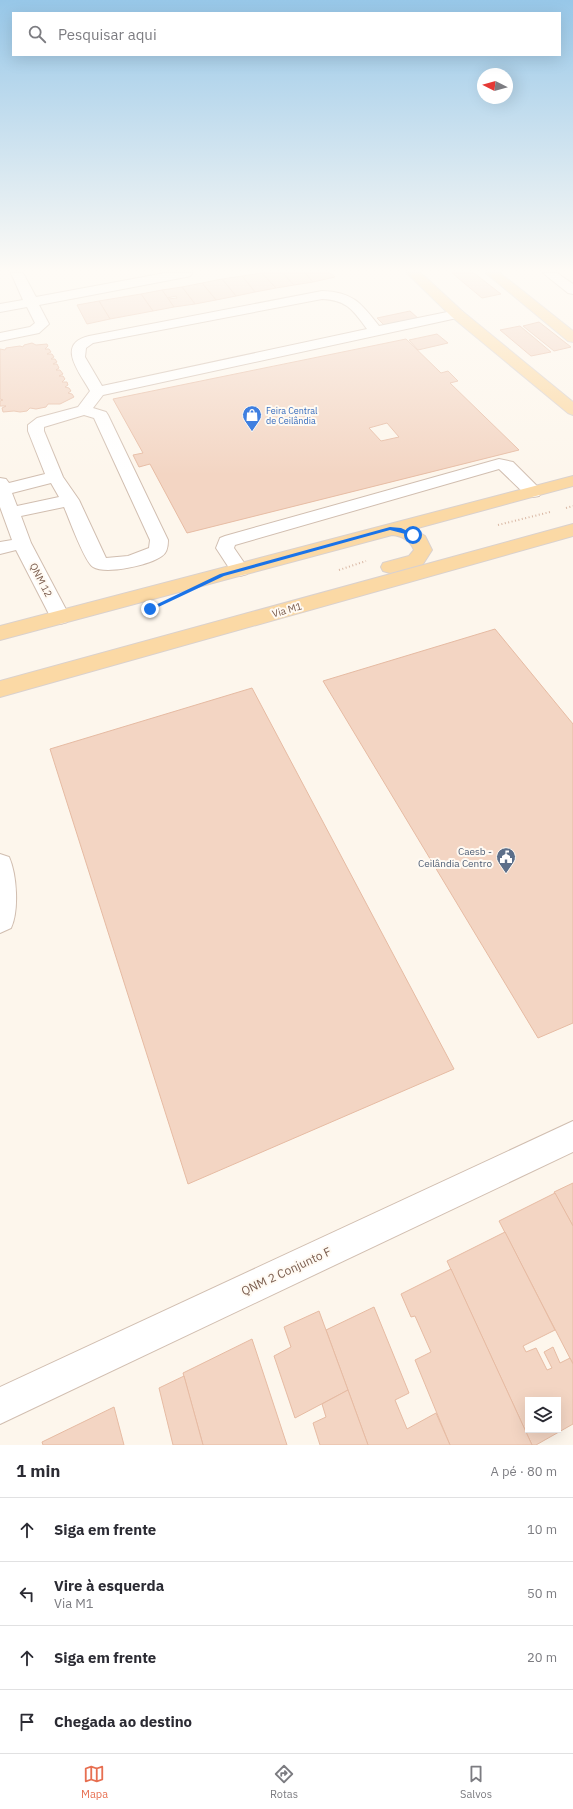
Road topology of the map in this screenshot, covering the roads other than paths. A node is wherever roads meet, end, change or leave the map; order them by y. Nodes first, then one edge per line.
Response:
1 (88, 340) edge
2 (333, 340) edge
3 (489, 340) edge
4 (98, 392) junction
5 (84, 410) junction
6 (573, 410) edge
7 (55, 477) junction
8 (573, 481) edge
9 (1, 486) edge
10 (533, 492) junction
11 (70, 500) junction
12 (12, 514) junction
13 (390, 529) junction
14 (573, 530) edge
15 (22, 543) junction
16 (0, 548) edge
17 (231, 573) junction
18 (274, 614) junction
19 (60, 617) junction
20 (0, 633) edge
21 (0, 649) edge
22 (0, 689) edge
23 (0, 865) edge
24 (0, 921) edge
25 (573, 1136) edge
26 (0, 1406) edge

1 - 4 street
2 - 4 street
3 - 6 main road
4 - 5 street
5 - 7 street
5 - 11 street
7 - 9 street
7 - 11 street
8 - 10 main road
9 - 12 street, QNM 12
10 - 13 main road
10 - 17 street
11 - 12 street
12 - 15 street, QNM 12
13 - 17 main road
13 - 18 main road
14 - 18 main road, Via M1
15 - 16 street
15 - 19 street, QNM 12
17 - 19 main road
17 - 21 main road
18 - 22 main road, Via M1
19 - 20 main road
23 - 24 street
25 - 26 street, QNM 2 Conjunto F

